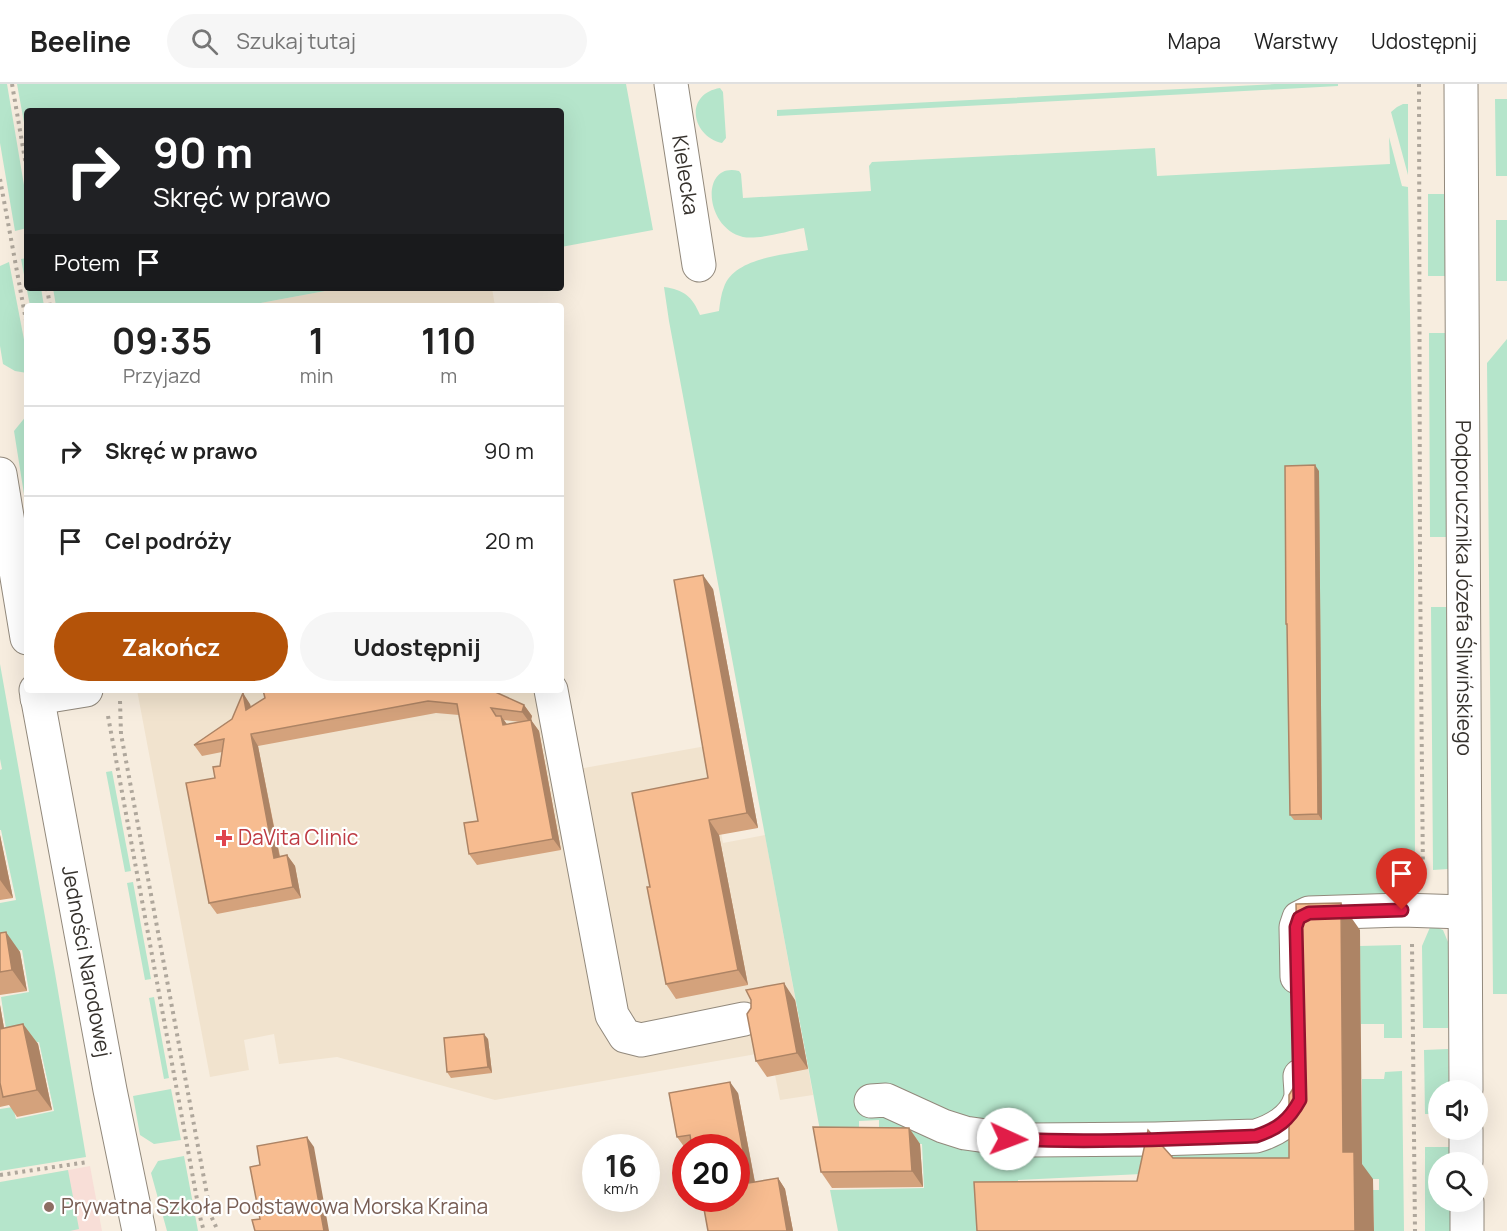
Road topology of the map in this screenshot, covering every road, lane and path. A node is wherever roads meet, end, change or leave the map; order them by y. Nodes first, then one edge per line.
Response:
1 (12, 84) edge
2 (671, 84) edge
3 (1419, 84) edge
4 (1461, 84) edge
5 (24, 154) edge
6 (0, 179) edge
7 (699, 265) dead end
8 (24, 310) edge
9 (0, 474) edge
10 (24, 620) edge
11 (552, 693) edge
12 (37, 694) edge
13 (120, 694) dead end
14 (107, 715) dead end
15 (1420, 911) junction
16 (1464, 912) junction
17 (1298, 1011) edge
18 (744, 1019) dead end
19 (1299, 1047) edge
20 (1466, 1080) edge
21 (871, 1101) dead end
22 (96, 1161) dead end
23 (0, 1175) edge
24 (1467, 1212) edge
25 (139, 1231) edge
26 (204, 1231) edge
27 (218, 1231) edge
28 (1415, 1231) edge
29 (1467, 1231) edge

1 - 5 path
2 - 7 street, Kielecka
3 - 15 path
4 - 16 street, Podporucznika Józefa Śliwińskiego
6 - 8 path
9 - 10 street
11 - 18 street
12 - 25 street, Jedności Narodowej
13 - 27 path
14 - 26 path
15 - 16 street
15 - 17 street
15 - 28 path
16 - 20 street, Podporucznika Józefa Śliwińskiego
19 - 21 street
22 - 23 path
24 - 29 street

